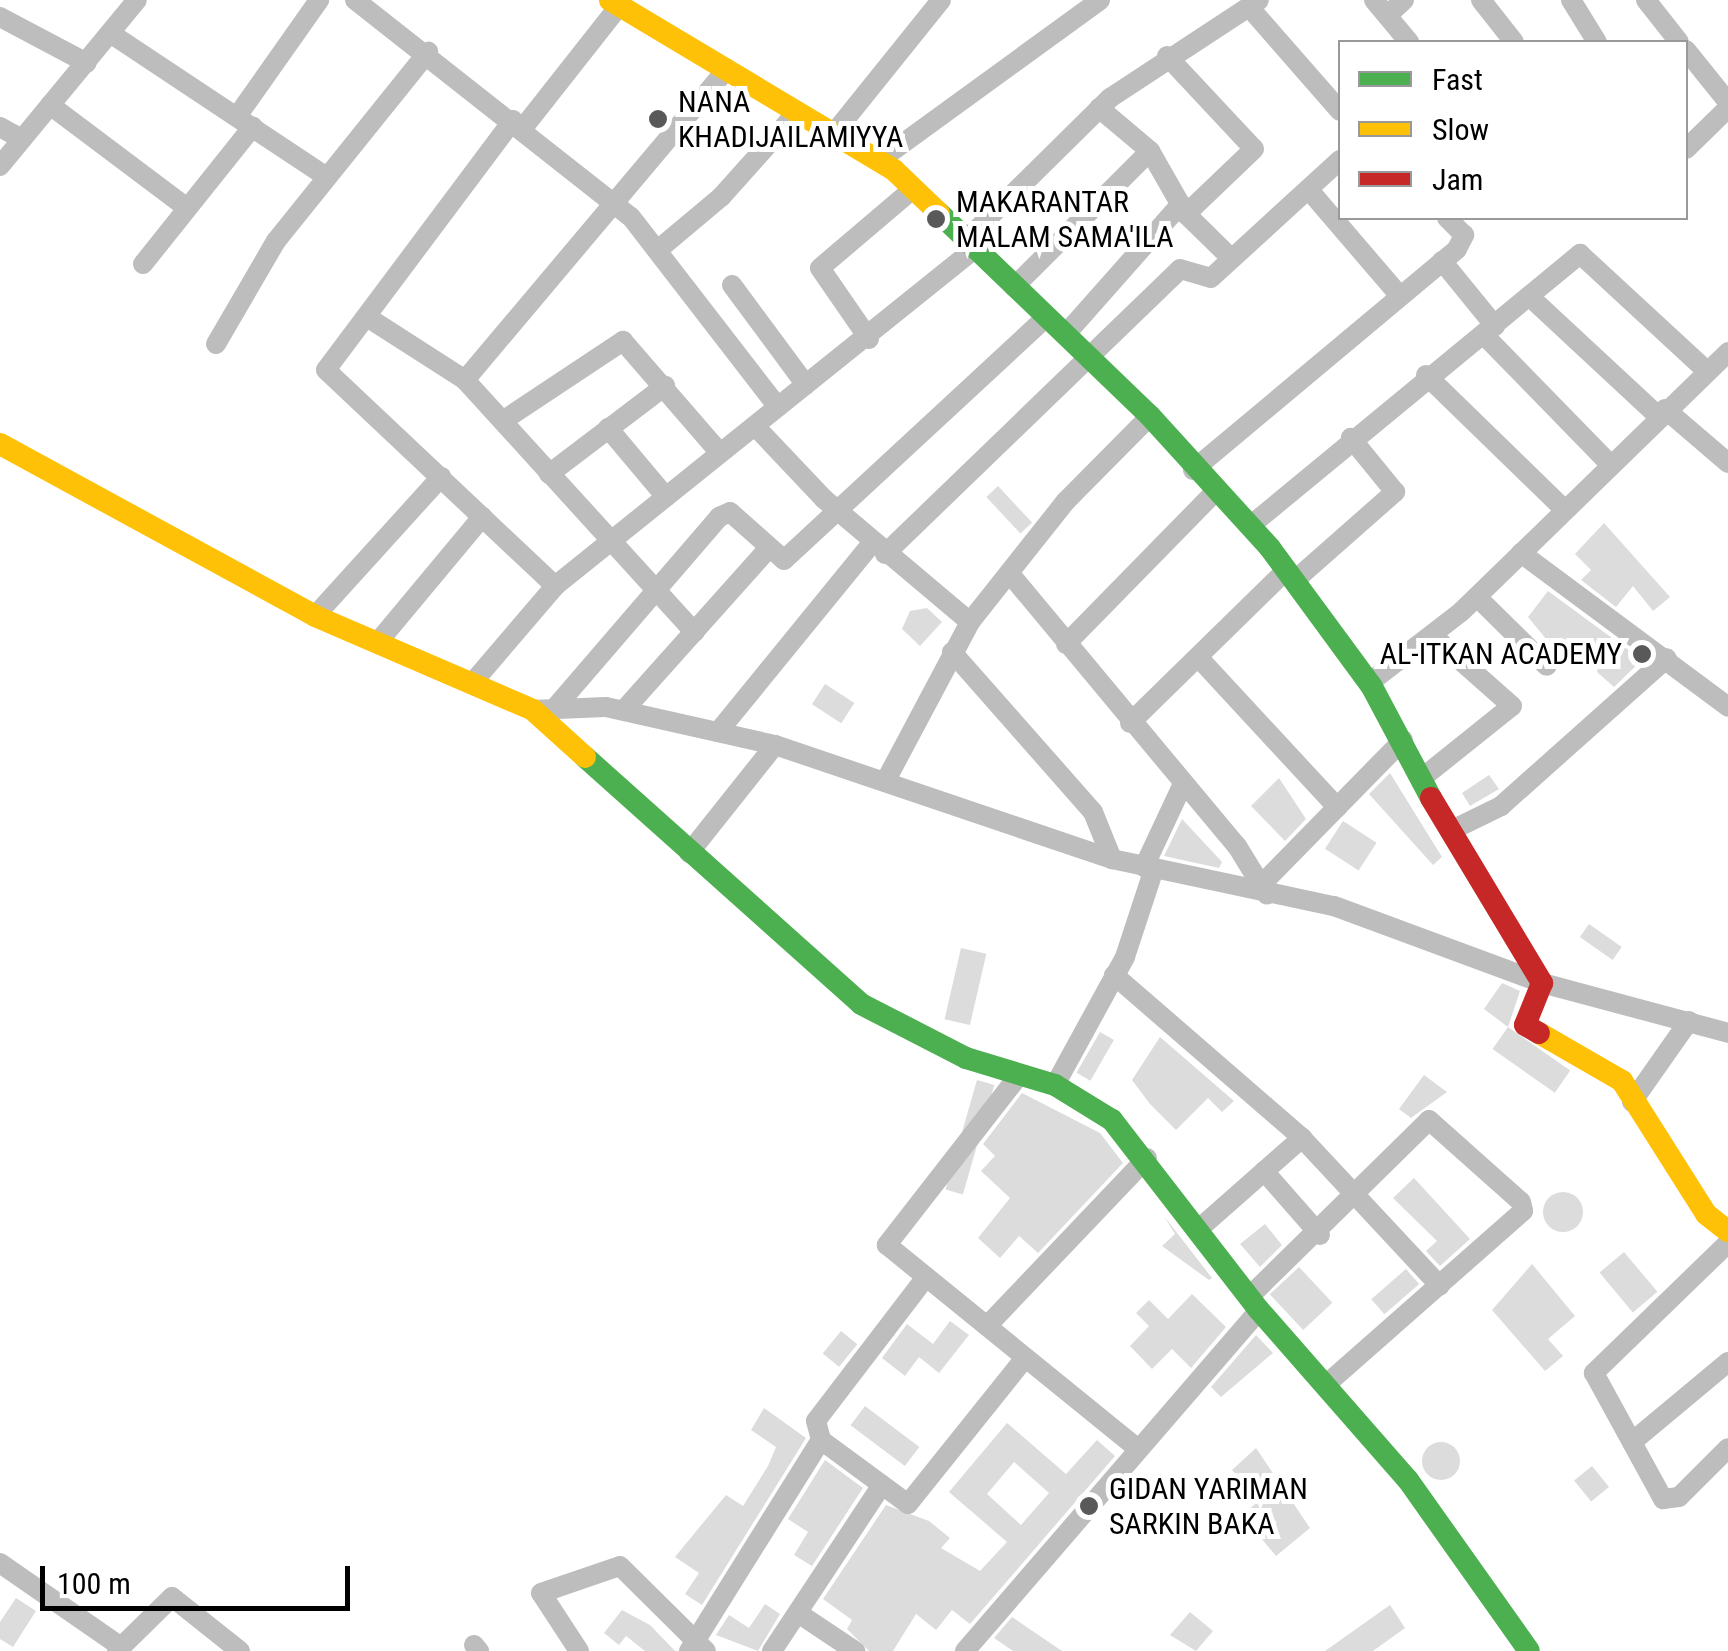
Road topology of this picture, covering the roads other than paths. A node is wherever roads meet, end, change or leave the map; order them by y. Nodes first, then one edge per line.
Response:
1 (137, 0) edge
2 (319, 0) edge
3 (354, 0) edge
4 (941, 0) edge
5 (1100, 0) edge
6 (1404, 0) edge
7 (1482, 0) edge
8 (1571, 0) edge
9 (1646, 0) edge
10 (617, 2) edge
11 (1254, 4) edge
12 (1381, 7) edge
13 (0, 17) edge
14 (110, 33) junction
15 (1407, 40) edge
16 (1512, 40) edge
17 (1596, 40) edge
18 (1677, 40) edge
19 (428, 52) junction
20 (1688, 53) edge
21 (1166, 56) junction
22 (87, 63) junction
23 (726, 70) junction
24 (50, 105) junction
25 (1728, 105) edge
26 (1099, 108) junction
27 (1338, 109) edge
28 (796, 112) junction
29 (246, 121) junction
30 (518, 124) junction
31 (0, 127) edge
32 (835, 132) junction
33 (22, 138) junction
34 (1688, 147) edge
35 (1150, 151) junction
36 (880, 160) junction
37 (1338, 162) edge
38 (0, 166) edge
39 (325, 176) junction
40 (914, 188) junction
41 (1308, 190) junction
42 (616, 205) junction
43 (188, 208) junction
44 (1183, 209) junction
45 (1448, 220) edge
46 (972, 243) junction
47 (659, 249) junction
48 (1232, 259) junction
49 (1442, 261) junction
50 (143, 264) dead end
51 (732, 286) dead end
52 (1014, 287) junction
53 (1399, 295) junction
54 (1530, 297) junction
55 (366, 317) junction
56 (1046, 317) junction
57 (1490, 330) junction
58 (1064, 335) junction
59 (869, 339) junction
60 (216, 344) dead end
61 (1727, 354) edge
62 (1092, 360) junction
63 (1706, 372) junction
64 (1426, 374) junction
65 (465, 380) junction
66 (806, 385) junction
67 (665, 386) junction
68 (778, 407) junction
69 (1662, 413) junction
70 (1150, 416) junction
71 (504, 420) junction
72 (755, 426) junction
73 (608, 428) junction
74 (1351, 438) junction
75 (0, 444) edge
76 (720, 454) junction
77 (1608, 462) junction
78 (1728, 463) edge
79 (1193, 470) junction
80 (549, 474) junction
81 (441, 476) junction
82 (1213, 494) junction
83 (666, 496) junction
84 (834, 508) junction
85 (1562, 508) junction
86 (482, 518) junction
87 (1250, 526) junction
88 (608, 542) junction
89 (879, 548) junction
90 (768, 549) junction
91 (1521, 553) junction
92 (1010, 574) junction
93 (1290, 576) junction
94 (556, 586) junction
95 (652, 588) junction
96 (1477, 596) junction
97 (315, 616) junction
98 (970, 622) junction
99 (694, 632) junction
100 (1433, 636) junction
101 (378, 642) junction
102 (1066, 644) junction
103 (952, 652) junction
104 (1198, 657) junction
105 (1666, 658) junction
106 (1548, 666) dead end
107 (474, 681) junction
108 (1369, 682) junction
109 (1728, 707) edge
110 (543, 710) junction
111 (624, 710) junction
112 (1130, 723) junction
113 (718, 732) junction
114 (1403, 740) junction
115 (775, 744) junction
116 (1422, 778) junction
117 (885, 782) junction
118 (1182, 786) junction
119 (1337, 807) junction
120 (1450, 832) junction
121 (689, 853) junction
122 (1112, 859) junction
123 (1149, 868) junction
124 (1264, 890) junction
125 (1114, 975) junction
126 (1542, 983) junction
127 (1689, 1021) junction
128 (1728, 1033) edge
129 (1020, 1074) junction
130 (1055, 1085) junction
131 (1632, 1102) junction
132 (1302, 1138) junction
133 (1147, 1158) junction
134 (1264, 1172) junction
135 (1359, 1197) junction
136 (1201, 1228) junction
137 (1728, 1231) edge
138 (1320, 1236) junction
139 (1728, 1243) edge
140 (926, 1277) junction
141 (1440, 1286) junction
142 (1254, 1303) junction
143 (987, 1326) junction
144 (1025, 1358) junction
145 (1728, 1362) edge
146 (1327, 1384) junction
147 (821, 1440) junction
148 (1632, 1442) junction
149 (1137, 1448) junction
150 (1728, 1448) edge
151 (882, 1485) junction
152 (0, 1563) edge
153 (798, 1613) junction
154 (698, 1647) edge
155 (1518, 1648) edge
156 (119, 1649) edge
157 (240, 1651) edge
158 (579, 1651) edge
159 (772, 1651) edge
160 (854, 1651) edge
161 (966, 1651) edge

1 - 14 street
2 - 29 street
3 - 19 street
4 - 32 street
5 - 36 street
6 - 12 street
7 - 16 street
8 - 17 street
9 - 18 street
10 - 23 street
10 - 30 street
11 - 21 street
11 - 27 street
12 - 15 street
13 - 22 street
14 - 22 street
14 - 29 street
19 - 30 street
19 - 39 street
20 - 25 street
21 - 26 street
21 - 44 street
22 - 24 street
23 - 28 street
23 - 42 street
24 - 33 street
24 - 43 street
25 - 34 street
26 - 35 street
26 - 46 street
28 - 32 street
28 - 47 street
29 - 39 street
29 - 43 street
30 - 42 street
30 - 55 street
31 - 33 street
32 - 36 street
33 - 38 street
35 - 44 street
35 - 52 street
36 - 40 street
37 - 41 street
39 - 60 street
40 - 46 street
40 - 59 street
41 - 48 street
41 - 53 street
42 - 47 street
42 - 65 street
43 - 50 street
44 - 48 street
44 - 58 street
45 - 49 street
46 - 52 street
46 - 59 street
47 - 68 street
48 - 62 street
49 - 53 street
49 - 57 street
51 - 66 street
52 - 56 street
53 - 79 street
54 - 57 street
54 - 63 street
54 - 69 street
55 - 65 street
55 - 81 street
56 - 58 street
56 - 84 street
57 - 64 street
57 - 77 street
58 - 62 street
59 - 66 street
61 - 63 street
62 - 70 street
62 - 89 street
63 - 69 street
64 - 74 street
64 - 85 street
65 - 71 street
66 - 68 street
67 - 71 street
67 - 73 street
67 - 76 street
68 - 72 street
69 - 77 street
69 - 78 street
70 - 79 street
70 - 92 street
71 - 80 street
72 - 76 street
72 - 84 street
73 - 80 street
73 - 83 street
74 - 87 street
74 - 93 street
75 - 97 street
76 - 83 street
77 - 85 street
79 - 82 street
80 - 88 street
81 - 86 street
81 - 97 street
82 - 87 street
82 - 102 street
83 - 88 street
84 - 89 street
84 - 90 street
85 - 91 street
86 - 94 street
86 - 101 street
87 - 93 street
88 - 94 street
88 - 95 street
89 - 98 street
89 - 113 street
90 - 95 street
90 - 99 street
91 - 96 street
91 - 105 street
92 - 98 street
92 - 102 street
93 - 104 street
93 - 108 street
94 - 107 street
95 - 99 street
95 - 110 street
96 - 100 street
96 - 106 street
97 - 101 street
98 - 103 street
99 - 111 street
100 - 108 street
100 - 116 street
101 - 107 street
102 - 112 street
103 - 117 street
103 - 122 street
104 - 112 street
104 - 119 street
105 - 109 street
105 - 120 street
107 - 110 street
108 - 114 street
110 - 111 street
110 - 121 street
111 - 113 street
112 - 118 street
113 - 115 street
114 - 116 street
114 - 119 street
115 - 117 street
115 - 121 street
116 - 120 street
117 - 122 street
118 - 123 street
118 - 124 street
119 - 124 street
120 - 126 street
121 - 129 street
122 - 123 street
123 - 124 street
123 - 125 street
124 - 126 street
125 - 130 street
125 - 132 street
126 - 127 street
126 - 131 street
127 - 128 street
127 - 131 street
129 - 130 street
129 - 140 street
130 - 133 street
131 - 137 street
132 - 134 street
132 - 135 street
133 - 136 street
133 - 143 street
134 - 136 street
134 - 138 street
135 - 138 street
135 - 141 street
135 - 141 street
136 - 142 street
138 - 142 street
139 - 148 street
140 - 143 street
140 - 147 street
141 - 146 street
142 - 146 street
142 - 149 street
143 - 144 street
144 - 149 street
144 - 151 street
145 - 148 street
146 - 155 street
147 - 151 street
147 - 154 street
148 - 150 street
149 - 161 street
151 - 153 street
152 - 156 street
153 - 159 street
153 - 160 street
154 - 158 street
156 - 157 street

